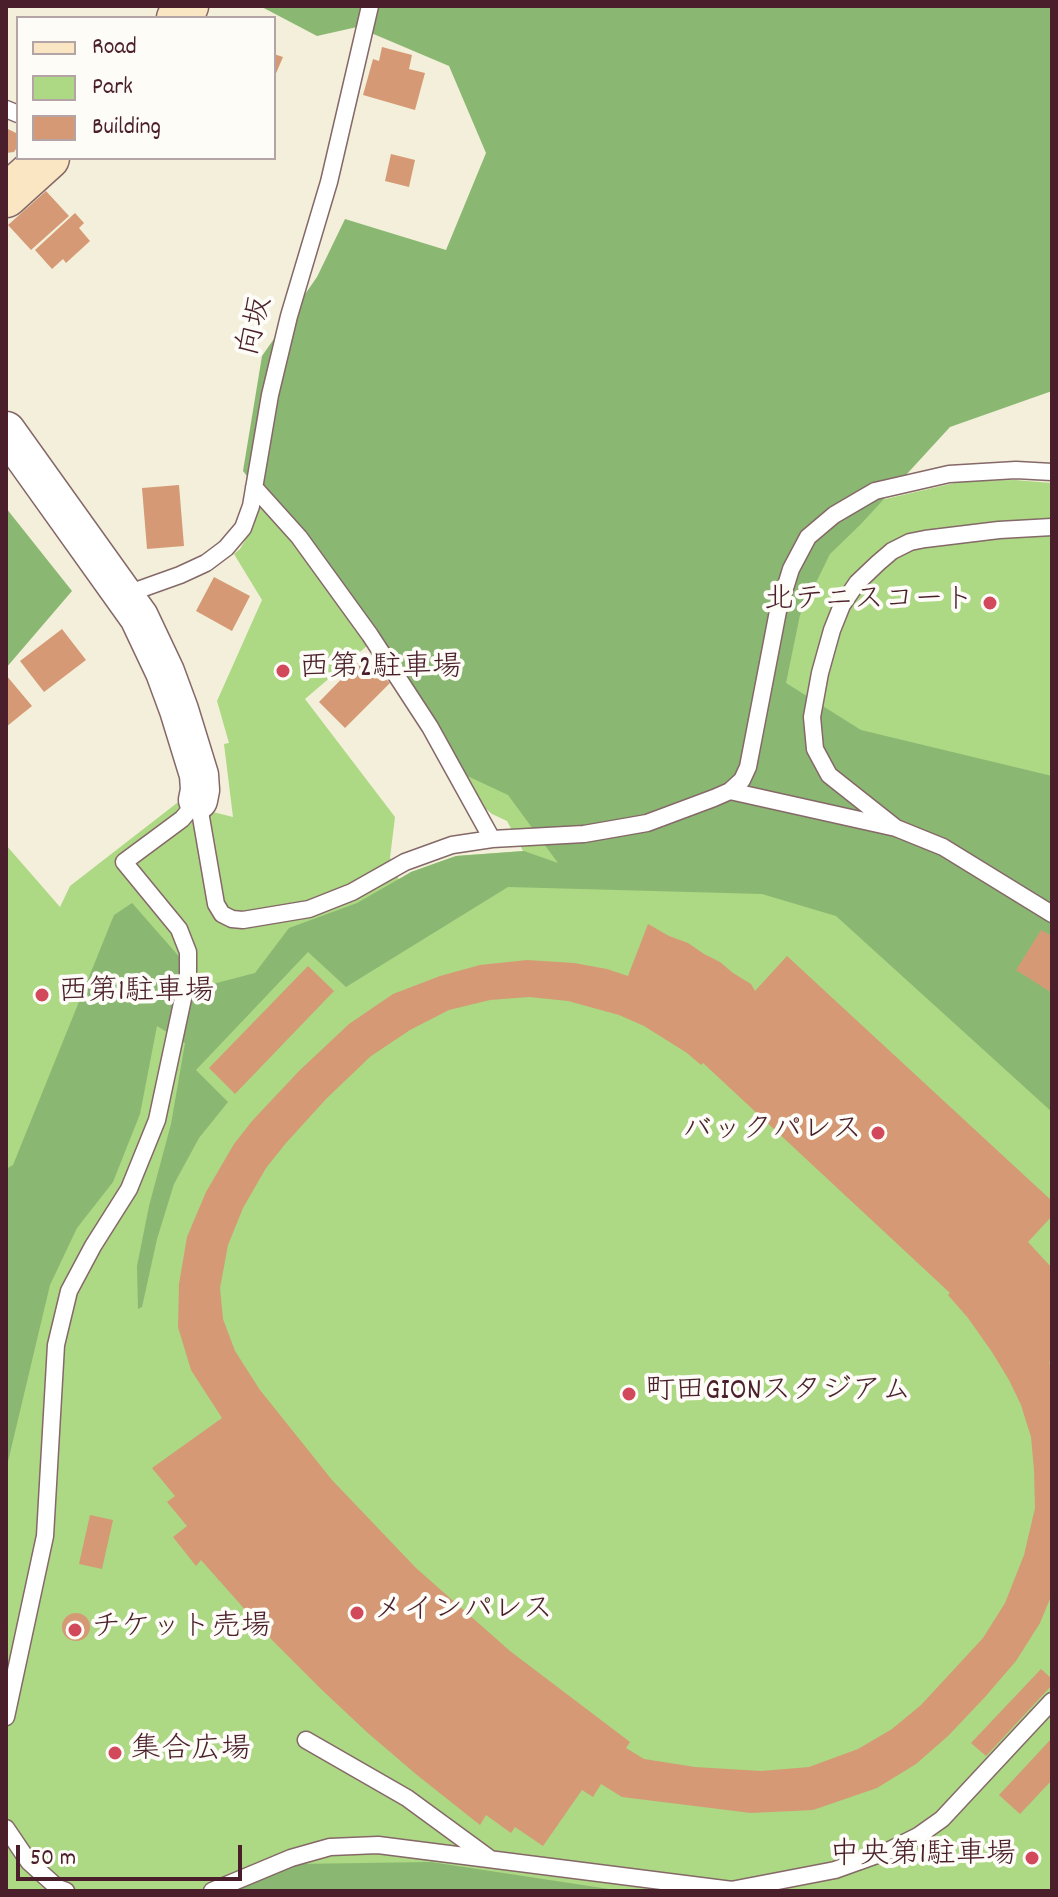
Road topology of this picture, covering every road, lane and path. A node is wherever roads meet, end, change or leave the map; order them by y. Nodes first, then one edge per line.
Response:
1 (370, 6) edge
2 (46, 160) edge
3 (6, 196) edge
4 (6, 431) edge
5 (1052, 472) edge
6 (254, 487) junction
7 (1052, 527) edge
8 (122, 595) junction
9 (730, 791) junction
10 (198, 800) junction
11 (896, 828) junction
12 (492, 839) junction
13 (1052, 914) edge
14 (1052, 1701) edge
15 (6, 1717) edge
16 (306, 1740) dead end
17 (6, 1828) edge
18 (490, 1859) junction
19 (736, 1890) edge
20 (66, 1891) edge
21 (212, 1891) edge

1 - 6 lane, 向坂
2 - 3 main road
4 - 8 street
5 - 9 lane
6 - 8 lane, 向坂
6 - 12 lane
7 - 11 lane
8 - 10 street
9 - 11 lane
9 - 12 lane
10 - 12 lane
10 - 15 lane
11 - 13 lane
14 - 19 lane
16 - 18 lane
17 - 20 lane
18 - 19 lane
18 - 21 lane

